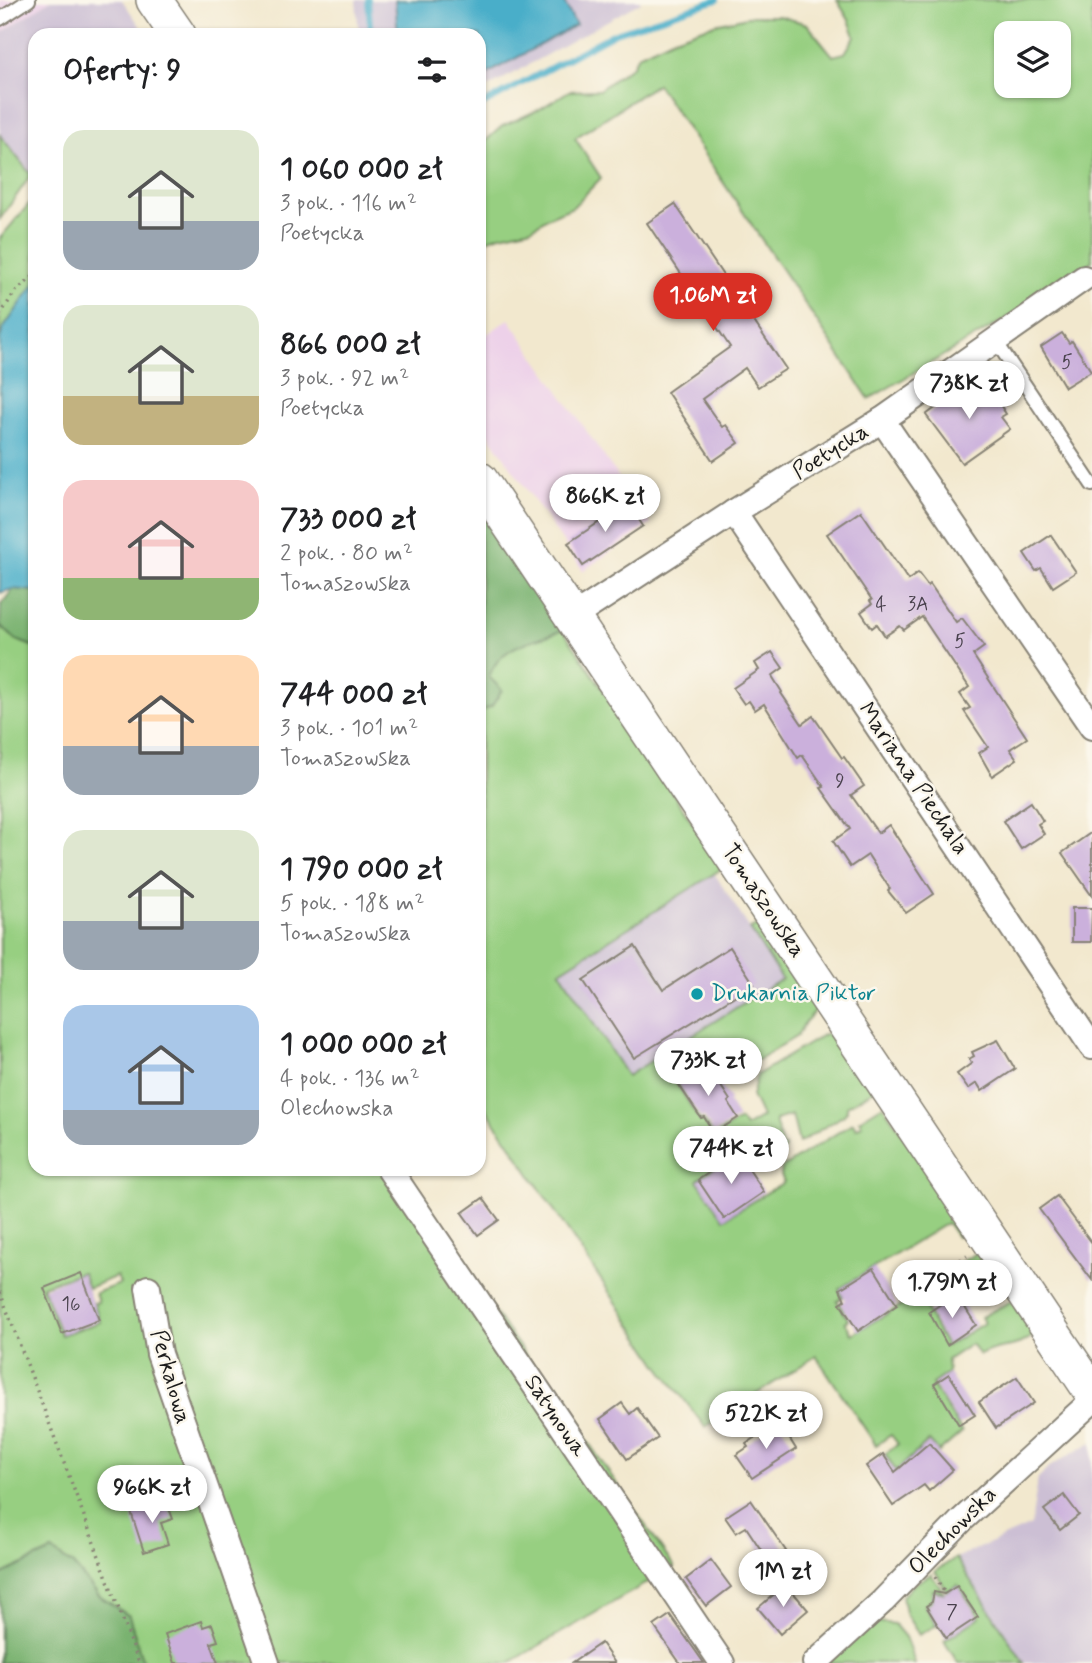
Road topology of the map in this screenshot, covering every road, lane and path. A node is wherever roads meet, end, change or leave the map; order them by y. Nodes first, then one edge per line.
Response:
1 (29, 0) edge
2 (154, 0) edge
3 (12, 5) edge
4 (0, 19) edge
5 (173, 28) edge
6 (1084, 278) dead end
7 (28, 281) edge
8 (0, 316) edge
9 (995, 340) junction
10 (882, 420) junction
11 (1092, 485) edge
12 (486, 489) edge
13 (734, 512) junction
14 (573, 617) junction
15 (1092, 727) edge
16 (1092, 1046) edge
17 (394, 1176) edge
18 (975, 1251) dead end
19 (926, 1264) dead end
20 (148, 1288) dead end
21 (0, 1292) edge
22 (1092, 1392) edge
23 (1092, 1401) edge
24 (139, 1663) edge
25 (267, 1663) edge
26 (722, 1663) edge
27 (816, 1663) edge

1 - 3 lane
2 - 5 street
3 - 4 lane
6 - 9 street, Poetycka
7 - 8 path
9 - 10 street, Poetycka
9 - 11 lane
10 - 13 street, Poetycka
10 - 15 street
12 - 14 street, Tomaszowska
13 - 14 street, Poetycka
13 - 16 street, Mariana Piechala
14 - 22 street, Tomaszowska
17 - 26 street, Satynowa
18 - 19 path
20 - 25 street, Perkalowa
21 - 24 path
23 - 27 street, Olechowska

